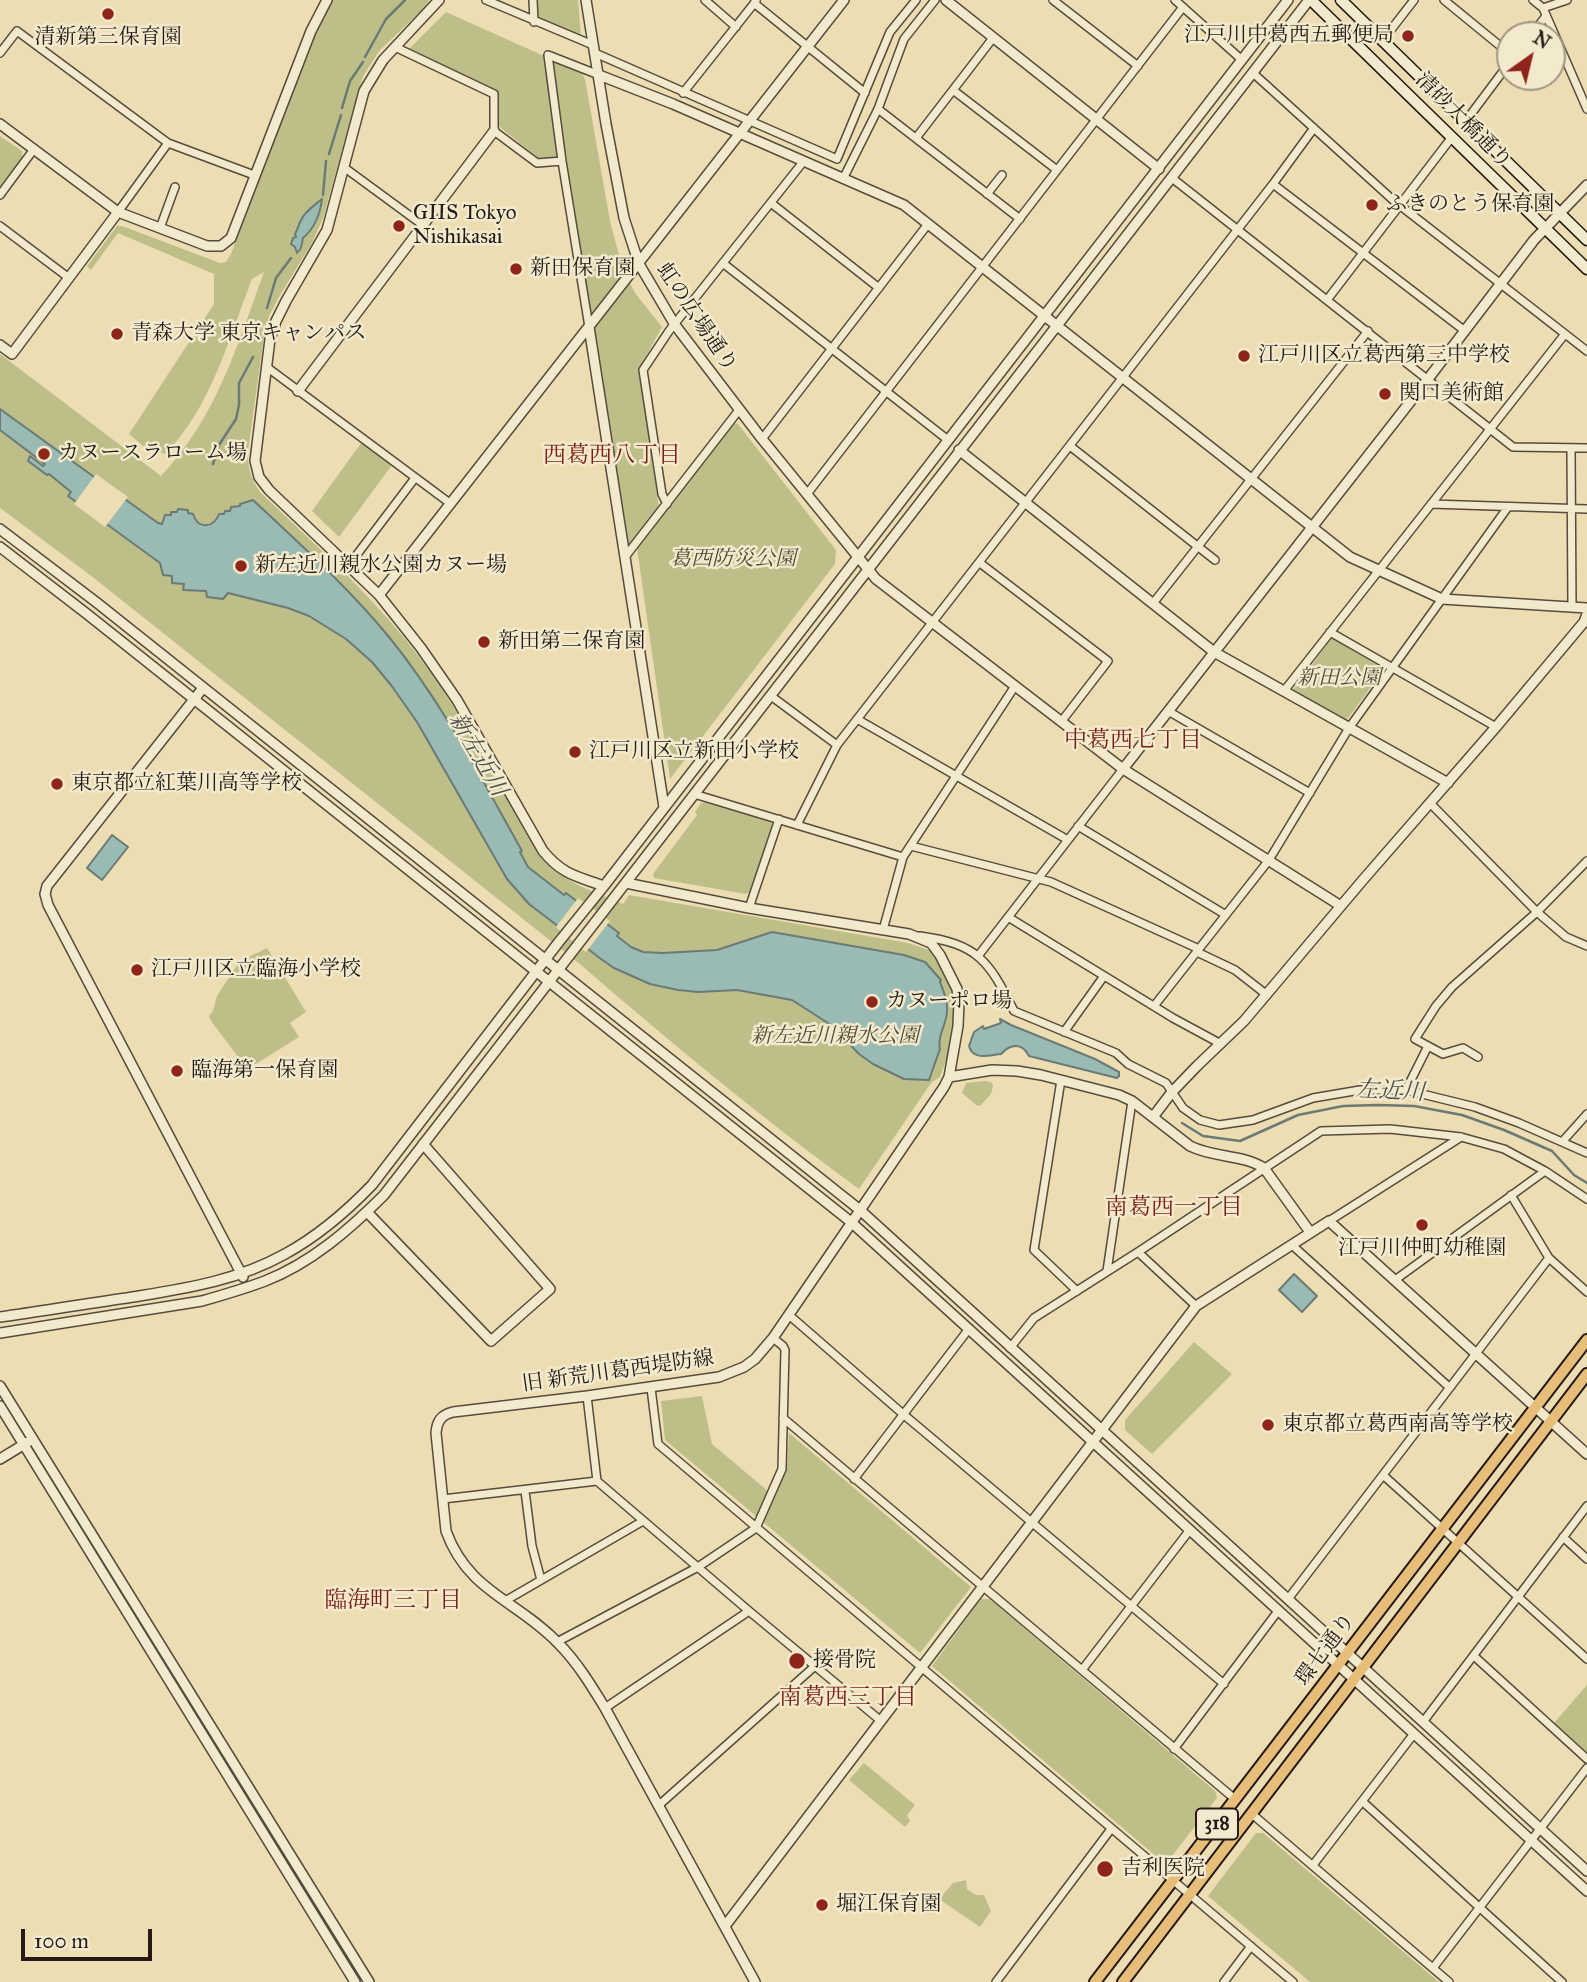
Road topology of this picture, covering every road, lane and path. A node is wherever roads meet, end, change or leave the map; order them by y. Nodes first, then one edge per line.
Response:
1 (327, 0) edge
2 (439, 0) edge
3 (486, 0) edge
4 (533, 0) edge
5 (586, 0) edge
6 (705, 0) edge
7 (844, 0) edge
8 (915, 0) edge
9 (935, 0) edge
10 (946, 0) edge
11 (1053, 0) edge
12 (1175, 0) edge
13 (1288, 0) edge
14 (1310, 0) edge
15 (1341, 0) edge
16 (1414, 0) edge
17 (1444, 0) edge
18 (1533, 0) edge
19 (1567, 0) edge
20 (755, 2) edge
21 (1183, 7) junction
22 (1544, 12) junction
23 (1539, 21) edge
24 (534, 22) junction
25 (736, 27) junction
26 (993, 38) junction
27 (1383, 40) junction
28 (1496, 43) edge
29 (395, 47) junction
30 (807, 47) junction
31 (594, 49) junction
32 (0, 53) edge
33 (1242, 60) junction
34 (1138, 66) junction
35 (1253, 73) junction
36 (599, 75) junction
37 (1496, 81) edge
38 (953, 89) junction
39 (683, 93) junction
40 (865, 93) junction
41 (878, 109) junction
42 (1587, 109) edge
43 (1097, 120) junction
44 (749, 121) junction
45 (1465, 122) junction
46 (0, 124) edge
47 (1314, 128) junction
48 (494, 131) junction
49 (740, 134) junction
50 (1452, 137) junction
51 (916, 138) junction
52 (168, 143) junction
53 (34, 149) junction
54 (562, 161) junction
55 (803, 162) junction
56 (345, 168) junction
57 (1159, 169) junction
58 (1058, 170) junction
59 (1002, 174) dead end
60 (254, 175) junction
61 (1172, 177) junction
62 (843, 179) junction
63 (1273, 184) junction
64 (1587, 185) edge
65 (175, 187) dead end
66 (988, 194) junction
67 (0, 195) edge
68 (771, 203) junction
69 (1399, 204) junction
70 (118, 212) junction
71 (1560, 214) junction
72 (1020, 219) junction
73 (928, 224) junction
74 (0, 226) edge
75 (424, 226) junction
76 (160, 228) junction
77 (1237, 229) junction
78 (1545, 229) junction
79 (1587, 240) edge
80 (1363, 253) junction
81 (639, 264) junction
82 (724, 264) junction
83 (983, 267) junction
84 (1587, 269) edge
85 (69, 278) junction
86 (1501, 283) junction
87 (879, 288) junction
88 (1327, 300) junction
89 (1044, 316) junction
90 (675, 325) junction
91 (1056, 325) junction
92 (589, 327) junction
93 (1368, 331) junction
94 (1465, 331) junction
95 (1565, 334) junction
96 (0, 345) edge
97 (832, 349) junction
98 (1587, 351) edge
99 (268, 368) junction
100 (1123, 377) junction
101 (1428, 379) junction
102 (298, 390) junction
103 (886, 391) junction
104 (739, 410) junction
105 (1490, 429) junction
106 (762, 439) junction
107 (948, 440) junction
108 (1070, 446) junction
109 (1571, 447) junction
110 (1587, 448) edge
111 (959, 450) junction
112 (415, 478) junction
113 (1251, 480) junction
114 (807, 494) junction
115 (1026, 503) junction
116 (451, 504) junction
117 (667, 504) junction
118 (1431, 504) junction
119 (1508, 507) junction
120 (1571, 509) junction
121 (1587, 509) edge
122 (1312, 527) junction
123 (0, 529) edge
124 (1198, 546) junction
125 (0, 547) edge
126 (858, 556) junction
127 (625, 558) junction
128 (1215, 560) dead end
129 (980, 563) junction
130 (349, 565) junction
131 (868, 569) junction
132 (1380, 570) junction
133 (379, 595) junction
134 (1442, 599) junction
135 (1154, 602) junction
136 (1572, 607) junction
137 (1587, 608) edge
138 (1586, 622) edge
139 (933, 624) junction
140 (1331, 632) junction
141 (1214, 652) junction
142 (1392, 667) junction
143 (1015, 686) junction
144 (202, 688) junction
145 (1284, 691) junction
146 (771, 696) junction
147 (194, 699) junction
148 (1168, 711) junction
149 (858, 719) junction
150 (1061, 722) junction
151 (1496, 727) junction
152 (1349, 728) junction
153 (836, 746) junction
154 (1123, 769) junction
155 (956, 776) junction
156 (1448, 783) junction
157 (1310, 793) junction
158 (694, 794) junction
159 (1430, 803) junction
160 (664, 807) junction
161 (779, 819) junction
162 (797, 825) junction
163 (1078, 826) junction
164 (1068, 840) junction
165 (911, 846) junction
166 (903, 857) junction
167 (1269, 860) junction
168 (1587, 862) edge
169 (1037, 879) junction
170 (626, 883) junction
171 (604, 886) junction
172 (1341, 906) junction
173 (749, 908) junction
174 (1537, 912) junction
175 (1226, 915) junction
176 (1007, 918) junction
177 (883, 930) junction
178 (909, 934) junction
179 (1587, 946) edge
180 (1198, 950) junction
181 (978, 956) junction
182 (545, 960) junction
183 (557, 970) junction
184 (536, 971) junction
185 (1104, 976) junction
186 (549, 981) junction
187 (1267, 995) junction
188 (1154, 1006) junction
189 (1064, 1032) junction
190 (1221, 1044) junction
191 (1428, 1046) junction
192 (1478, 1057) dead end
193 (948, 1077) junction
194 (1060, 1080) junction
195 (1406, 1090) junction
196 (1172, 1092) junction
197 (1132, 1101) junction
198 (1587, 1114) edge
199 (1153, 1117) junction
200 (1461, 1137) junction
201 (1562, 1142) junction
202 (423, 1144) junction
203 (1587, 1153) edge
204 (1264, 1168) junction
205 (1545, 1171) junction
206 (1511, 1195) junction
207 (1587, 1199) edge
208 (860, 1210) junction
209 (368, 1212) junction
210 (851, 1222) junction
211 (1329, 1222) junction
212 (1310, 1233) junction
213 (1293, 1245) junction
214 (1138, 1252) junction
215 (1549, 1258) junction
216 (1107, 1271) junction
217 (241, 1274) junction
218 (1395, 1280) junction
219 (247, 1287) junction
220 (1077, 1291) junction
221 (1587, 1292) edge
222 (1196, 1306) junction
223 (789, 1315) junction
224 (0, 1317) edge
225 (968, 1329) junction
226 (0, 1333) edge
227 (773, 1338) junction
228 (1587, 1340) edge
229 (1010, 1348) junction
230 (1476, 1354) junction
231 (1587, 1374) edge
232 (0, 1386) edge
233 (1449, 1387) junction
234 (651, 1388) junction
235 (587, 1396) junction
236 (0, 1406) edge
237 (1536, 1408) junction
238 (903, 1414) junction
239 (783, 1418) junction
240 (1551, 1422) junction
241 (1101, 1430) junction
242 (28, 1442) junction
243 (1093, 1443) junction
244 (1587, 1454) edge
245 (0, 1459) edge
246 (1383, 1475) junction
247 (854, 1479) junction
248 (597, 1481) junction
249 (525, 1491) junction
250 (443, 1499) junction
251 (1587, 1506) edge
252 (643, 1521) junction
253 (1032, 1521) junction
254 (756, 1528) junction
255 (1443, 1528) junction
256 (1189, 1531) junction
257 (1563, 1537) junction
258 (1459, 1542) junction
259 (1587, 1559) edge
260 (698, 1567) junction
261 (541, 1580) junction
262 (982, 1588) junction
263 (1518, 1596) junction
264 (1288, 1599) junction
265 (505, 1601) junction
266 (1132, 1605) junction
267 (749, 1611) junction
268 (1278, 1611) junction
269 (558, 1642) junction
270 (1348, 1653) junction
271 (1474, 1656) junction
272 (1587, 1659) edge
273 (1339, 1665) junction
274 (815, 1666) junction
275 (1363, 1667) junction
276 (921, 1668) junction
277 (1082, 1670) junction
278 (1354, 1679) junction
279 (178, 1684) junction
280 (1224, 1684) junction
281 (605, 1708) junction
282 (881, 1721) junction
283 (1423, 1722) junction
284 (1413, 1735) junction
285 (1174, 1749) junction
286 (1587, 1759) edge
287 (1587, 1768) edge
288 (1236, 1800) junction
289 (1363, 1802) junction
290 (658, 1806) junction
291 (1252, 1814) junction
292 (1111, 1829) junction
293 (1541, 1829) junction
294 (1532, 1842) junction
295 (1313, 1865) junction
296 (1587, 1871) edge
297 (1174, 1881) junction
298 (1587, 1891) edge
299 (1191, 1895) junction
300 (1480, 1907) junction
301 (724, 1926) junction
302 (1251, 1946) junction
303 (1433, 1968) junction
304 (361, 1969) junction
305 (353, 1979) edge
306 (369, 1982) edge
307 (755, 1982) edge
308 (996, 1982) edge
309 (1095, 1982) edge
310 (1123, 1982) edge
311 (1224, 1982) edge
312 (1293, 1982) edge
313 (1449, 1982) edge
314 (1562, 1982) edge

1 - 60 street
2 - 29 street
3 - 24 street
4 - 24 street
5 - 31 street, 虹の広場通り
6 - 25 street
7 - 30 street
8 - 40 street
9 - 41 street
10 - 26 street
11 - 34 street
12 - 21 street
13 - 33 street
14 - 35 street
14 - 50 main road, 清砂大橋通り
15 - 27 main road, 清砂大橋通り
16 - 27 street
17 - 28 street
18 - 22 street
19 - 22 street
20 - 25 street
20 - 30 street
21 - 33 street
21 - 34 street
22 - 23 street
22 - 42 street
24 - 31 street
25 - 39 street
26 - 38 street
26 - 43 street
27 - 45 main road, 清砂大橋通り
29 - 48 street
29 - 56 street
30 - 40 street
30 - 44 street
31 - 36 street, 虹の広場通り
31 - 39 street
32 - 52 street
33 - 57 street
34 - 43 street
35 - 47 street
35 - 61 street
36 - 49 street
36 - 54 street
36 - 81 street, 虹の広場通り
37 - 45 street
38 - 51 street
38 - 58 street
39 - 44 street
40 - 44 street
41 - 51 street
41 - 62 street
43 - 57 street
43 - 58 street
44 - 49 street
45 - 71 main road, 清砂大橋通り
46 - 53 street
47 - 63 street
47 - 69 street
48 - 54 street
48 - 75 street
49 - 55 street
49 - 81 street
50 - 69 street
50 - 78 main road, 清砂大橋通り
51 - 66 street
52 - 60 street
52 - 70 street
53 - 67 street
53 - 70 street
54 - 92 street
55 - 62 street
55 - 68 street
56 - 75 street
56 - 99 street
57 - 89 street
58 - 72 street
59 - 66 street
60 - 76 street
61 - 77 street
61 - 91 street
62 - 73 street
63 - 77 street
63 - 80 street
64 - 71 street
65 - 76 street
66 - 72 street
68 - 82 street
68 - 87 street
69 - 80 street
69 - 86 street
70 - 76 street
70 - 85 street
71 - 78 street
71 - 79 main road, 清砂大橋通り
72 - 83 street
73 - 83 street
73 - 87 street
74 - 85 street
75 - 102 street
77 - 88 street
77 - 100 street
78 - 84 main road, 清砂大橋通り
78 - 86 street
80 - 88 street
80 - 94 street
81 - 90 street, 虹の広場通り
81 - 92 street
82 - 90 street
82 - 97 street
83 - 89 street
83 - 103 street
85 - 96 street
86 - 94 street
86 - 95 street
87 - 97 street
88 - 93 street
89 - 91 street
89 - 107 street
90 - 104 street, 虹の広場通り
90 - 117 street
91 - 100 street
91 - 111 street
92 - 116 street
92 - 127 street
93 - 101 street
93 - 113 street
94 - 101 street
95 - 98 street
95 - 105 street
97 - 103 street
97 - 106 street
99 - 102 street
99 - 130 street
100 - 108 street
100 - 113 street
101 - 105 street
101 - 122 street
102 - 112 street
103 - 107 street
103 - 114 street
104 - 106 street, 虹の広場通り
104 - 117 street
105 - 109 street
105 - 118 street
106 - 114 street, 虹の広場通り
107 - 126 street
108 - 115 street
108 - 124 street
109 - 110 street
109 - 120 street
111 - 115 street
111 - 131 street
112 - 116 street
112 - 130 street
113 - 122 street
113 - 124 street
114 - 126 street, 虹の広場通り
115 - 129 street
115 - 135 street
116 - 133 street
117 - 127 street
118 - 119 street
118 - 132 street
119 - 120 street
119 - 134 street
120 - 121 street
120 - 136 street
122 - 132 street
122 - 141 street
123 - 144 street
124 - 128 street
124 - 135 street
125 - 147 street
126 - 131 street, 虹の広場通り
126 - 160 street
127 - 160 street
129 - 139 street
129 - 150 street
130 - 133 street
131 - 139 street, 虹の広場通り
131 - 146 street
132 - 134 street
132 - 140 street
133 - 171 street
134 - 136 street
134 - 142 street
135 - 141 street
136 - 137 street
138 - 151 street
139 - 143 street, 虹の広場通り
139 - 149 street
140 - 142 street
140 - 145 street
141 - 145 street
141 - 148 street
142 - 151 street
142 - 152 street
143 - 150 street, 虹の広場通り
143 - 155 street
144 - 147 street
144 - 182 street
145 - 152 street
146 - 153 street
146 - 158 street
147 - 184 street
147 - 217 street
148 - 154 street
148 - 157 street
149 - 153 street
149 - 155 street
150 - 154 street, 虹の広場通り
151 - 156 street
152 - 156 street
152 - 157 street
153 - 162 street
154 - 163 street
154 - 167 street, 虹の広場通り
155 - 164 street
155 - 165 street
156 - 159 street
157 - 167 street
158 - 161 street
158 - 170 street
159 - 172 street
159 - 174 street
160 - 171 street
161 - 162 street
161 - 173 street
162 - 166 street
163 - 164 street
163 - 175 street
164 - 169 street
165 - 166 street
165 - 169 street
166 - 177 street
167 - 172 street, 虹の広場通り
167 - 175 street
168 - 174 street
169 - 176 street
169 - 180 street
170 - 173 street, 旧 新荒川葛西堤防線
170 - 183 street
171 - 182 street
172 - 187 street
173 - 177 street, 旧 新荒川葛西堤防線
174 - 179 street
174 - 191 street
175 - 180 street
176 - 181 street
176 - 185 street
177 - 178 street, 旧 新荒川葛西堤防線
178 - 181 street
178 - 193 street, 旧 新荒川葛西堤防線
180 - 187 street
180 - 188 street
181 - 189 street
182 - 183 street
182 - 184 street
183 - 186 street
183 - 208 street
184 - 186 street
184 - 217 street
185 - 188 street
185 - 189 street
186 - 202 street
186 - 210 street
187 - 190 street
188 - 190 street
189 - 196 street
190 - 196 street
191 - 192 street
191 - 195 street
193 - 194 street
193 - 208 street, 旧 新荒川葛西堤防線
194 - 197 street
194 - 220 street
195 - 196 street
195 - 201 street
196 - 199 street
197 - 199 street
197 - 216 street
198 - 201 street
199 - 204 street
200 - 204 street
200 - 205 street
200 - 211 street
201 - 203 street
202 - 209 street
202 - 209 street
204 - 212 street
204 - 214 street
205 - 206 street
205 - 207 street
206 - 215 street
206 - 218 street
208 - 210 street, 旧 新荒川葛西堤防線
208 - 229 street
209 - 219 street
210 - 223 street, 旧 新荒川葛西堤防線
210 - 225 street
211 - 212 street
211 - 218 street
212 - 213 street
213 - 222 street
213 - 233 street
214 - 216 street
214 - 222 street
215 - 221 street
215 - 230 street
216 - 220 street
217 - 219 street
217 - 224 street
218 - 230 street
219 - 226 street
220 - 229 street
222 - 241 street
223 - 227 street, 旧 新荒川葛西堤防線
223 - 238 street
225 - 238 street
225 - 243 street
227 - 234 street, 旧 新荒川葛西堤防線
227 - 239 street
228 - 237 main road, 環七通り / 318
229 - 241 street
230 - 233 street
230 - 237 street
231 - 240 main road, 環七通り / 318
232 - 242 street
233 - 246 street
234 - 235 street, 旧 新荒川葛西堤防線
234 - 254 street
235 - 248 street
235 - 250 street, 旧 新荒川葛西堤防線
236 - 242 street
237 - 240 street
237 - 255 main road, 環七通り / 318
238 - 247 street
238 - 253 street
239 - 247 street
239 - 254 street
240 - 244 street
240 - 258 main road, 環七通り / 318
241 - 243 street
241 - 264 street
242 - 245 street
242 - 279 street
243 - 253 street
243 - 256 street
246 - 255 street
246 - 264 street
247 - 262 street
248 - 249 street
248 - 252 street
249 - 250 street
249 - 261 street
250 - 265 street, 旧 新荒川葛西堤防線
251 - 257 street
252 - 260 street
252 - 261 street
253 - 262 street
253 - 266 street
254 - 260 street
254 - 276 street
255 - 258 street
255 - 270 main road, 環七通り / 318
256 - 266 street
256 - 268 street
257 - 259 street
257 - 263 street
258 - 263 street
258 - 275 main road, 環七通り / 318
260 - 267 street
260 - 269 street
261 - 265 street
262 - 276 street
262 - 277 street
263 - 271 street
263 - 272 street
264 - 270 street
265 - 269 street, 旧 新荒川葛西堤防線
266 - 277 street
266 - 280 street
267 - 274 street
267 - 281 street
268 - 273 street
268 - 280 street
269 - 281 street, 旧 新荒川葛西堤防線
270 - 273 main road, 環七通り / 318
270 - 275 street
271 - 283 street
271 - 286 street
273 - 278 street
273 - 288 main road, 環七通り / 318
274 - 282 street
274 - 290 street
275 - 278 main road, 環七通り / 318
275 - 283 street
276 - 282 street
276 - 292 street
277 - 285 street
278 - 284 street
278 - 291 main road, 環七通り / 318
279 - 304 street
279 - 305 street
280 - 285 street
281 - 290 street, 旧 新荒川葛西堤防線
282 - 301 street
283 - 293 street
284 - 289 street
284 - 294 street
285 - 288 street
287 - 293 street
288 - 297 main road, 環七通り / 318
289 - 295 street
289 - 300 street
290 - 301 street, 旧 新荒川葛西堤防線
291 - 295 street
291 - 299 main road, 環七通り / 318
292 - 297 street
292 - 308 street
293 - 294 street
293 - 296 street
294 - 298 street
294 - 300 street
295 - 303 street
297 - 299 street
297 - 309 main road, 環七通り / 318
299 - 302 street
299 - 310 main road, 環七通り / 318
300 - 303 street
300 - 314 street
301 - 307 street, 旧 新荒川葛西堤防線
302 - 311 street
302 - 312 street
303 - 313 street
304 - 305 street
304 - 306 street

